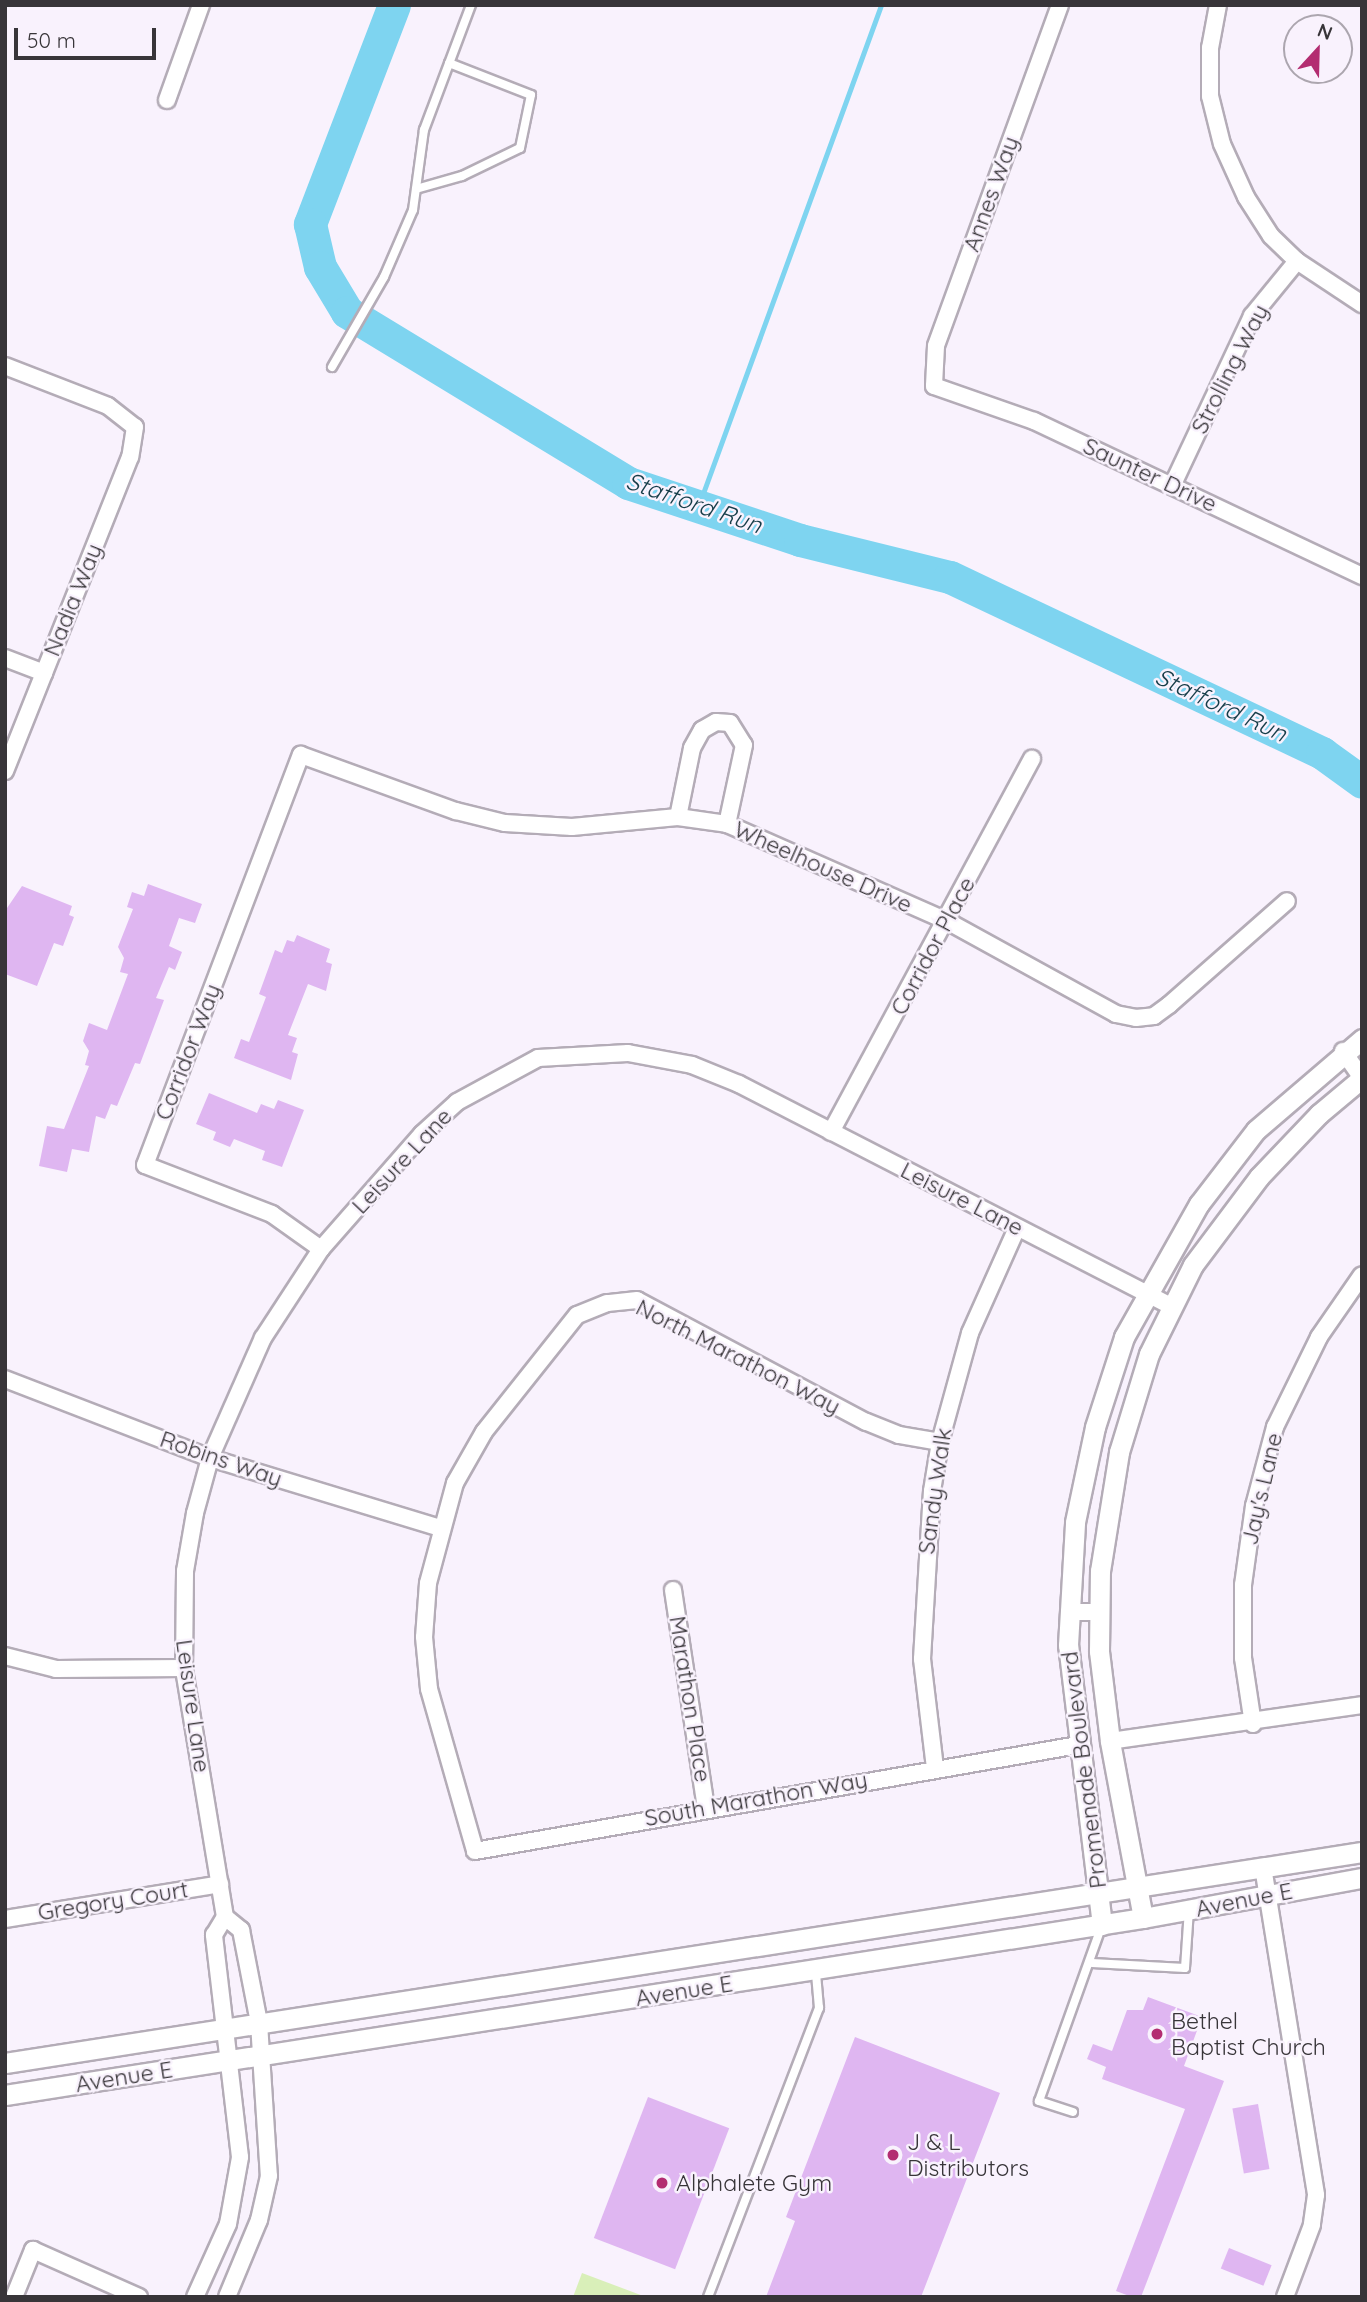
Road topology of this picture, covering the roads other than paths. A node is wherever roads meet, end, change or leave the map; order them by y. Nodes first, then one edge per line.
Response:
1 (201, 5) edge
2 (471, 5) edge
3 (1060, 5) edge
4 (1218, 5) edge
5 (449, 64) junction
6 (167, 100) dead end
7 (416, 189) junction
8 (1297, 261) junction
9 (1362, 304) edge
10 (5, 366) edge
11 (332, 367) dead end
12 (934, 386) joint
13 (1173, 484) junction
14 (1362, 576) edge
15 (5, 658) edge
16 (44, 673) junction
17 (301, 755) joint
18 (1032, 759) dead end
19 (5, 771) edge
20 (678, 817) junction
21 (727, 824) junction
22 (1287, 901) dead end
23 (947, 921) junction
24 (1362, 1039) edge
25 (1343, 1051) junction
26 (1362, 1078) edge
27 (831, 1132) junction
28 (1017, 1228) junction
29 (321, 1249) junction
30 (1362, 1275) edge
31 (1146, 1292) junction
32 (1171, 1306) junction
33 (5, 1379) edge
34 (940, 1442) junction
35 (210, 1458) junction
36 (440, 1528) junction
37 (673, 1590) dead end
38 (1069, 1612) junction
39 (1098, 1612) junction
40 (5, 1656) edge
41 (184, 1668) junction
42 (1362, 1705) edge
43 (1253, 1724) junction
44 (1110, 1741) junction
45 (1078, 1745) junction
46 (935, 1768) junction
47 (706, 1807) junction
48 (466, 1812) joint
49 (1362, 1852) edge
50 (1263, 1867) junction
51 (1362, 1878) edge
52 (220, 1884) junction
53 (1137, 1887) junction
54 (1099, 1894) junction
55 (1267, 1895) junction
56 (1189, 1910) junction
57 (225, 1917) junction
58 (5, 1919) edge
59 (1143, 1919) junction
60 (1102, 1925) junction
61 (811, 1939) junction
62 (1092, 1963) junction
63 (816, 1970) junction
64 (259, 2023) junction
65 (223, 2029) junction
66 (264, 2056) junction
67 (228, 2061) junction
68 (5, 2063) edge
69 (5, 2095) edge
70 (1073, 2112) dead end
71 (14, 2297) edge
72 (139, 2297) edge
73 (195, 2297) edge
74 (227, 2297) edge
75 (708, 2297) edge
76 (1285, 2297) edge

1 - 6 street
2 - 5 lane
3 - 12 street, Annes Way
4 - 8 street
5 - 7 lane
5 - 7 lane
7 - 11 lane
8 - 9 street
8 - 13 street, Strolling Way
10 - 16 street, Nadia Way
12 - 13 street, Saunter Drive
13 - 14 street, Saunter Drive
15 - 16 street
16 - 19 street, Nadia Way
17 - 20 street, Wheelhouse Drive
17 - 29 street, Corridor Way
18 - 23 street, Corridor Place
20 - 21 street, Wheelhouse Drive
20 - 21 street
21 - 23 street, Wheelhouse Drive
22 - 23 street, Wheelhouse Drive
23 - 27 street, Corridor Place
24 - 25 street, Promenade Boulevard
25 - 26 street
25 - 31 street, Promenade Boulevard
26 - 32 street, Promenade Boulevard
27 - 28 street, Leisure Lane
27 - 29 street, Leisure Lane
28 - 31 street, Leisure Lane
28 - 34 street, Sandy Walk
29 - 35 street, Leisure Lane
30 - 43 street, Jay's Lane
31 - 32 street, Leisure Lane
31 - 38 street, Promenade Boulevard
32 - 39 street, Promenade Boulevard
33 - 35 street, Robins Way
34 - 36 street, North Marathon Way
34 - 46 street, Sandy Walk
35 - 36 street, Robins Way
35 - 41 street, Leisure Lane
36 - 48 street, North Marathon Way
37 - 47 street, Marathon Place
38 - 39 street
38 - 45 street, Promenade Boulevard
39 - 44 street, Promenade Boulevard
40 - 41 street
41 - 52 street, Leisure Lane
42 - 43 street
43 - 44 street
44 - 53 street, Promenade Boulevard
45 - 46 street, South Marathon Way
45 - 54 street, Promenade Boulevard
46 - 47 street, South Marathon Way
47 - 48 street, South Marathon Way
49 - 50 street, Avenue E
50 - 53 street, Avenue E
50 - 55 street
51 - 55 street, Avenue E
52 - 57 street, Leisure Lane
52 - 58 street, Gregory Court
53 - 54 street, Avenue E
53 - 59 street, Promenade Boulevard
54 - 60 street, Promenade Boulevard
54 - 61 street, Avenue E
55 - 56 street, Avenue E
55 - 76 street
56 - 59 street, Avenue E
56 - 62 lane
57 - 64 street, Leisure Lane
57 - 65 street, Leisure Lane
59 - 60 street, Avenue E
60 - 62 lane
60 - 63 street, Avenue E
61 - 63 street
61 - 64 street, Avenue E
62 - 70 lane
63 - 66 street, Avenue E
63 - 75 lane
64 - 65 street, Avenue E
64 - 66 street, Leisure Lane
65 - 67 street, Leisure Lane
65 - 68 street, Avenue E
66 - 67 street, Avenue E
66 - 74 street, Leisure Lane
67 - 69 street, Avenue E
67 - 73 street, Leisure Lane
71 - 72 street

